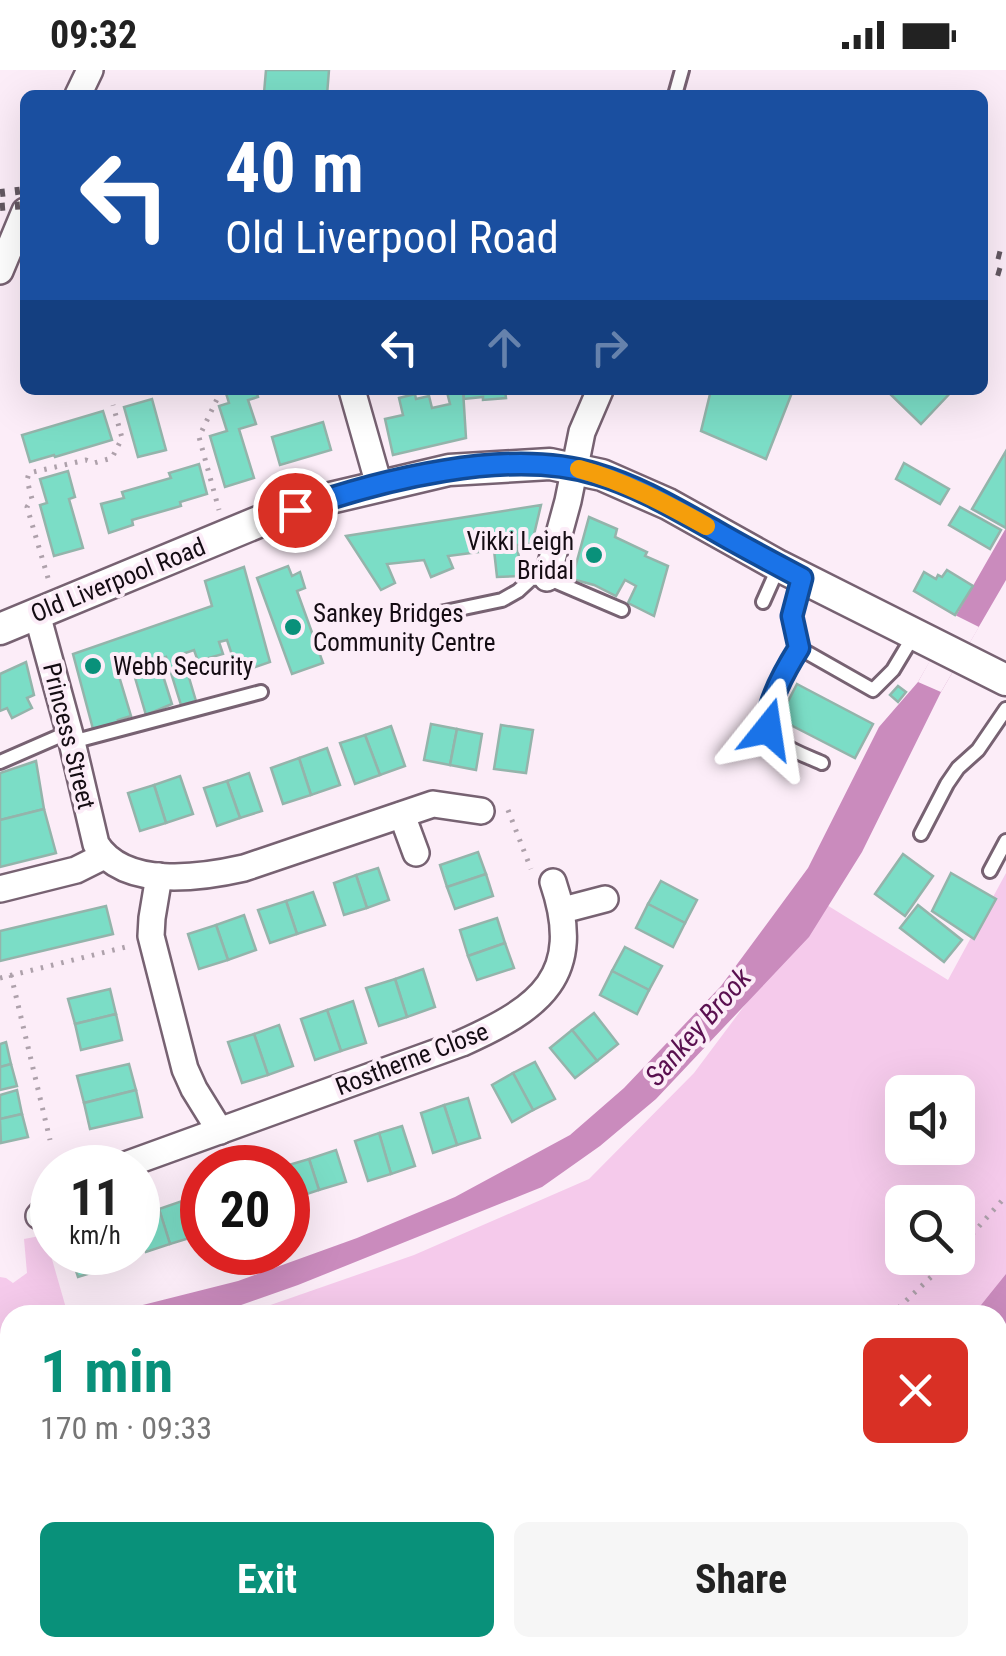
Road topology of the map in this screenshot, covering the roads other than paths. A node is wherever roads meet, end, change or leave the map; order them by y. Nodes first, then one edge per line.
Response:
1 (20, 223) edge
2 (0, 271) edge
3 (353, 395) edge
4 (598, 395) edge
5 (576, 468) junction
6 (379, 486) junction
7 (791, 572) junction
8 (547, 578) junction
9 (763, 602) dead end
10 (622, 610) dead end
11 (440, 613) dead end
12 (37, 614) junction
13 (2, 622) edge
14 (937, 647) junction
15 (799, 648) junction
16 (1006, 680) edge
17 (261, 692) dead end
18 (1006, 709) edge
19 (71, 737) junction
20 (0, 762) edge
21 (822, 762) dead end
22 (481, 811) road end
23 (402, 815) junction
24 (920, 834) dead end
25 (1006, 841) edge
26 (416, 853) dead end
27 (104, 856) junction
28 (990, 871) dead end
29 (159, 876) junction
30 (554, 882) road end
31 (0, 889) edge
32 (605, 899) dead end
33 (563, 910) junction
34 (220, 1131) junction
35 (160, 1153) edge

1 - 2 street
3 - 6 street
4 - 5 street
5 - 6 street, Old Liverpool Road
5 - 7 street, Old Liverpool Road
5 - 8 street
6 - 12 street, Old Liverpool Road
7 - 9 lane
7 - 14 street, Old Liverpool Road
7 - 15 lane
8 - 10 lane
8 - 11 lane
12 - 13 street, Old Liverpool Road
12 - 19 street, Princess Street
14 - 15 lane
14 - 16 street, Old Liverpool Road
15 - 21 lane
17 - 19 lane
18 - 24 lane
19 - 20 lane
19 - 27 street, Princess Street
22 - 23 street
23 - 26 street
23 - 29 street
25 - 28 lane
27 - 29 street
27 - 31 street
29 - 34 street
30 - 33 street, Rostherne Close
32 - 33 street
33 - 34 street, Rostherne Close
34 - 35 street, Rostherne Close

